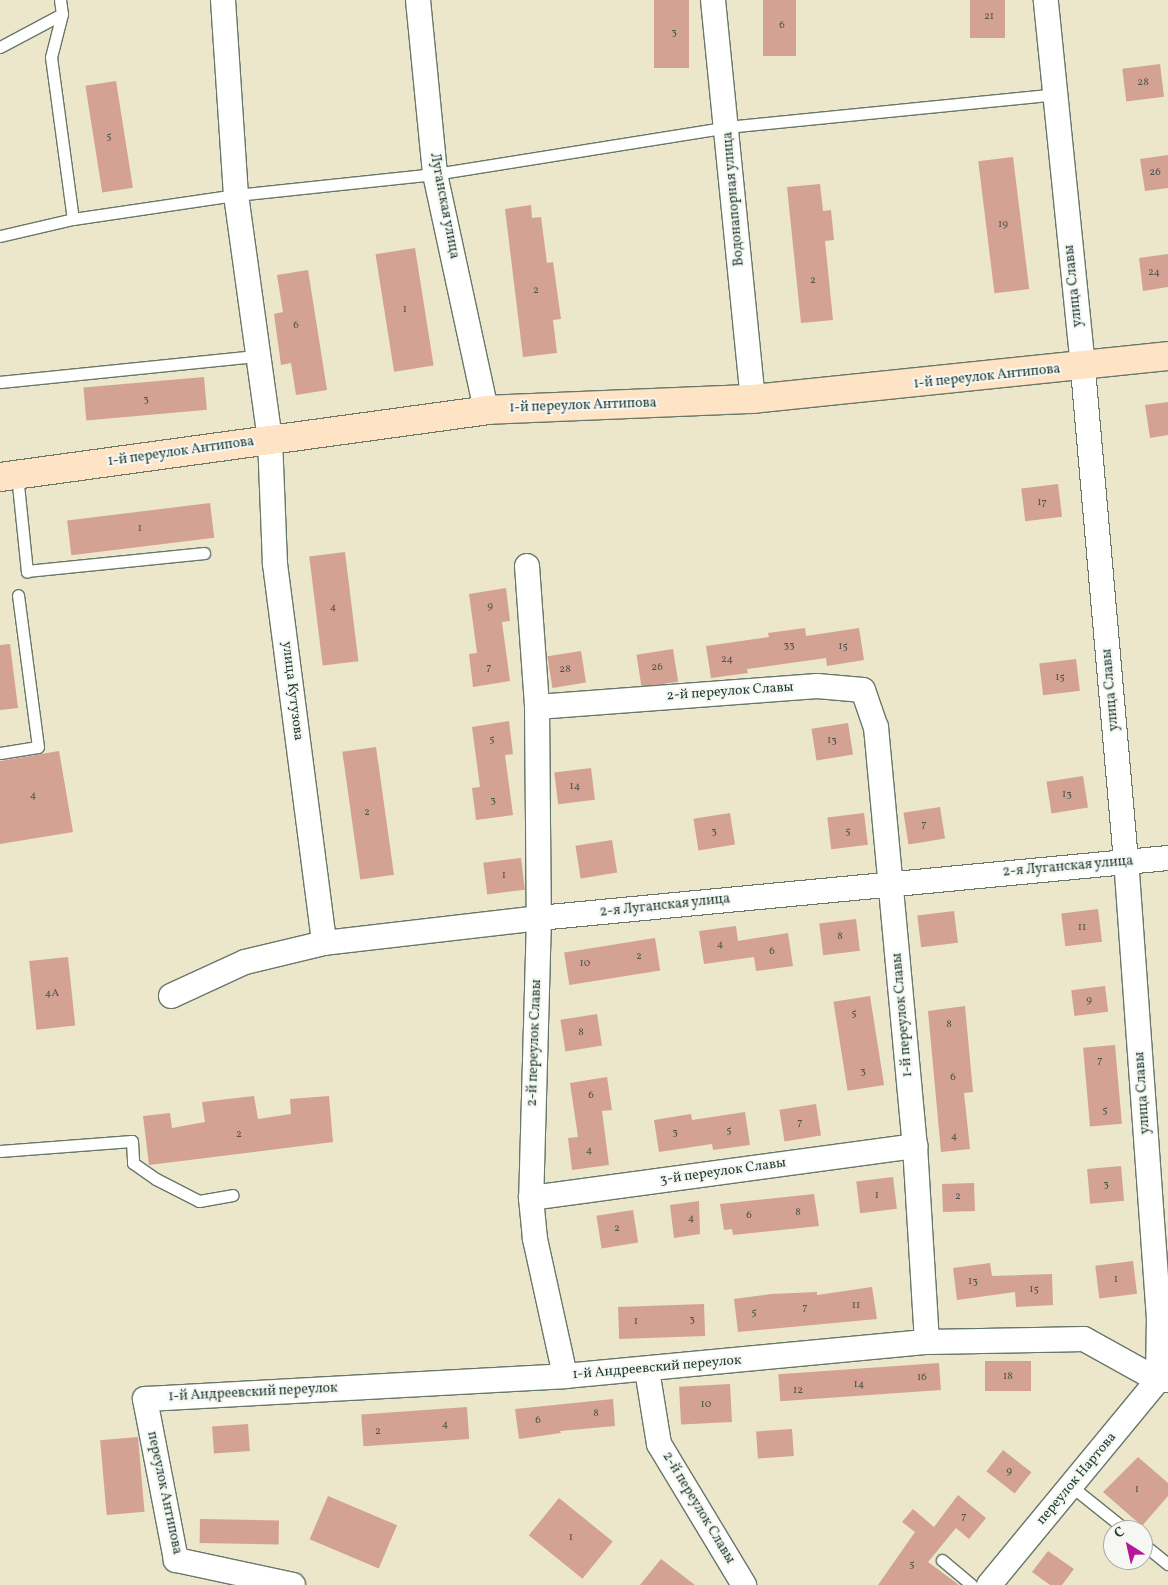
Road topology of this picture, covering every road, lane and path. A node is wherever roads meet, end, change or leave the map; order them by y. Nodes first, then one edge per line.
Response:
1 (60, 0) edge
2 (223, 0) edge
3 (418, 0) edge
4 (713, 0) edge
5 (1046, 0) edge
6 (62, 14) junction
7 (0, 47) edge
8 (1055, 94) junction
9 (727, 127) junction
10 (435, 174) junction
11 (236, 196) junction
12 (73, 219) junction
13 (0, 236) edge
14 (258, 356) junction
15 (1168, 356) edge
16 (1083, 367) junction
17 (0, 382) edge
18 (753, 399) junction
19 (486, 410) junction
20 (270, 439) junction
21 (9, 476) edge
22 (204, 553) dead end
23 (527, 566) dead end
24 (18, 595) dead end
25 (863, 690) joint
26 (537, 706) junction
27 (0, 753) edge
28 (1168, 858) edge
29 (1126, 861) junction
30 (890, 884) junction
31 (539, 918) junction
32 (324, 943) junction
33 (171, 996) dead end
34 (915, 1146) junction
35 (0, 1151) edge
36 (232, 1195) dead end
37 (531, 1198) junction
38 (927, 1342) junction
39 (648, 1370) junction
40 (565, 1376) junction
41 (1165, 1383) edge
42 (145, 1399) joint
43 (1070, 1486) junction
44 (1113, 1520) edge
45 (1153, 1552) edge
46 (942, 1560) dead end
47 (1168, 1564) edge
48 (293, 1585) edge
49 (744, 1585) edge
50 (972, 1585) edge
51 (989, 1585) edge

1 - 6 lane
2 - 11 street, улица Кутузова
3 - 10 street, Луганская улица
4 - 9 street, Водонапорная улица
5 - 8 street, улица Славы
6 - 7 lane
6 - 12 lane
8 - 9 lane
8 - 16 street, улица Славы
9 - 10 lane
9 - 18 street, Водонапорная улица
10 - 11 lane
10 - 19 street, Луганская улица
11 - 12 lane
11 - 14 street, улица Кутузова
12 - 13 lane
14 - 17 lane
14 - 20 street, улица Кутузова
15 - 16 main road, 1-й переулок Антипова
16 - 18 main road, 1-й переулок Антипова
16 - 29 street, улица Славы
18 - 19 main road, 1-й переулок Антипова
19 - 20 main road, 1-й переулок Антипова
20 - 21 main road, 1-й переулок Антипова
20 - 32 street, улица Кутузова
21 - 22 lane
23 - 26 street, 2-й переулок Славы
24 - 27 lane
25 - 26 street, 2-й переулок Славы
25 - 30 street, 1-й переулок Славы
26 - 31 street, 2-й переулок Славы
28 - 29 street, 2-я Луганская улица
29 - 30 street, 2-я Луганская улица
29 - 41 street, улица Славы
30 - 31 street, 2-я Луганская улица
30 - 34 street, 1-й переулок Славы
31 - 32 street, 2-я Луганская улица
31 - 37 street, 2-й переулок Славы
32 - 33 street, 2-я Луганская улица
34 - 37 street, 3-й переулок Славы
34 - 38 street, 1-й переулок Славы
35 - 36 lane
37 - 40 street, 2-й переулок Славы
38 - 39 street, 1-й Андреевский переулок
38 - 41 street, 1-й Андреевский переулок
39 - 40 street, 1-й Андреевский переулок
39 - 49 street, 2-й переулок Славы
40 - 42 street, 1-й Андреевский переулок
41 - 43 street, переулок Нартова
42 - 48 street, переулок Антипова
43 - 44 lane
43 - 51 street, переулок Нартова
45 - 47 lane
46 - 50 lane

